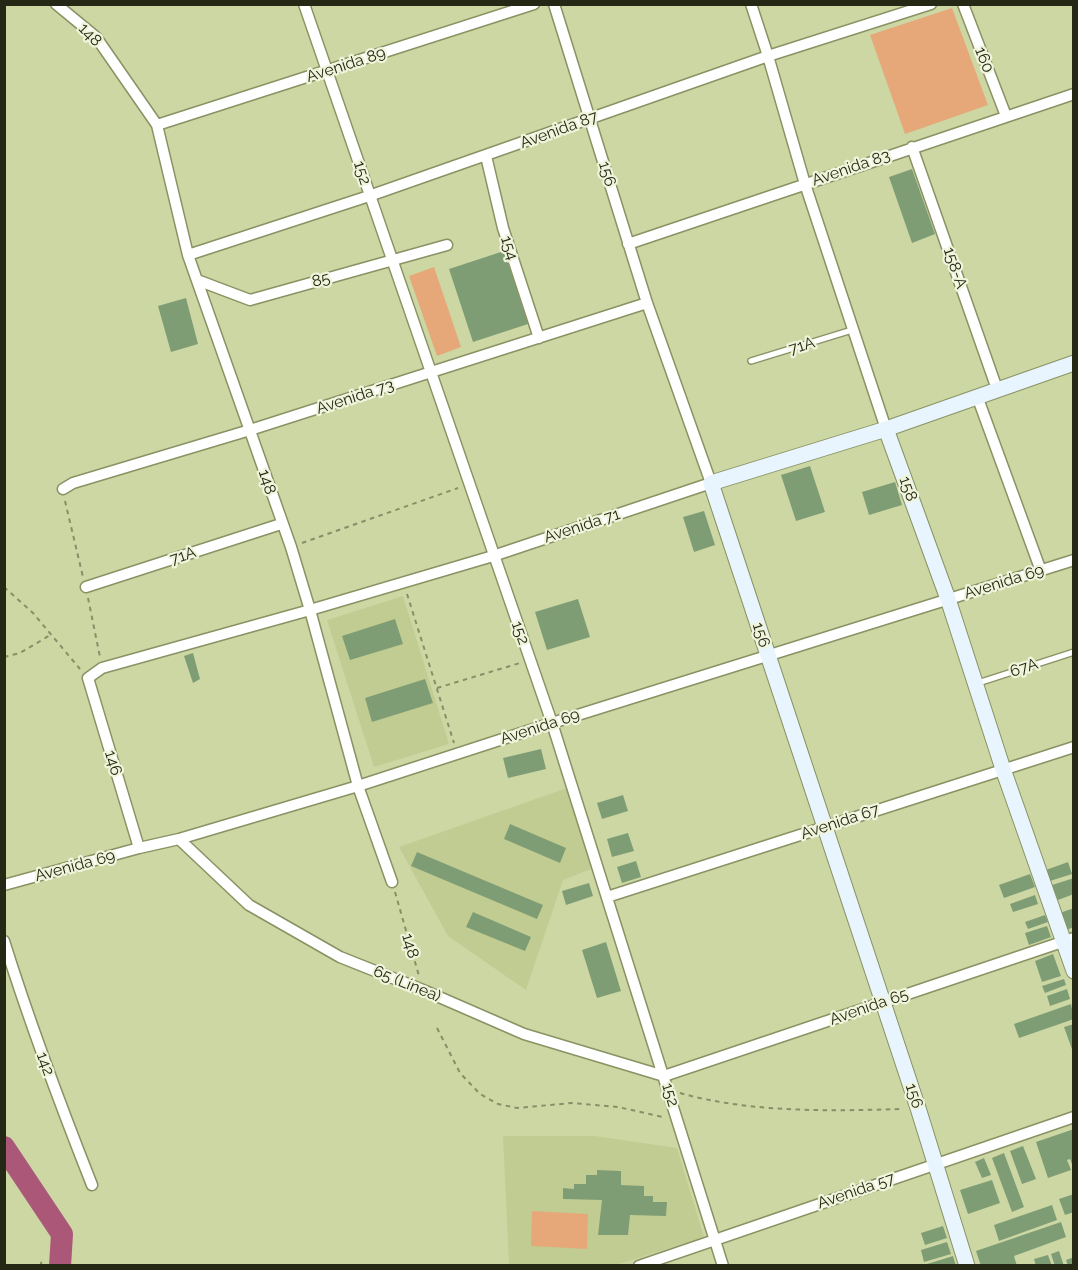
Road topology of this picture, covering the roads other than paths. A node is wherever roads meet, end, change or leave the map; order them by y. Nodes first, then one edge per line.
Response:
1 (56, 4) edge
2 (304, 4) edge
3 (534, 4) edge
4 (554, 4) edge
5 (751, 4) edge
6 (931, 4) edge
7 (963, 4) edge
8 (768, 56) junction
9 (328, 71) junction
10 (1074, 94) edge
11 (1006, 116) junction
12 (591, 118) junction
13 (157, 125) junction
14 (912, 147) junction
15 (486, 156) junction
16 (805, 184) junction
17 (369, 196) junction
18 (628, 244) junction
19 (447, 245) dead end
20 (188, 255) junction
21 (393, 260) junction
22 (196, 280) junction
23 (647, 303) junction
24 (853, 330) junction
25 (539, 338) junction
26 (751, 361) dead end
27 (1074, 363) edge
28 (432, 372) junction
29 (997, 389) junction
30 (977, 396) junction
31 (886, 429) junction
32 (250, 430) junction
33 (711, 483) junction
34 (63, 489) dead end
35 (281, 524) junction
36 (493, 556) junction
37 (1074, 560) edge
38 (1041, 571) junction
39 (86, 587) dead end
40 (948, 599) junction
41 (310, 610) junction
42 (1074, 652) edge
43 (768, 656) junction
44 (88, 678) joint
45 (975, 684) junction
46 (552, 723) junction
47 (1074, 747) edge
48 (1003, 770) junction
49 (358, 786) junction
50 (826, 827) junction
51 (179, 839) junction
52 (139, 848) junction
53 (392, 882) road end
54 (4, 885) edge
55 (607, 897) junction
56 (1068, 939) edge
57 (4, 941) edge
58 (1074, 971) edge
59 (883, 1002) junction
60 (664, 1076) junction
61 (1074, 1117) edge
62 (934, 1164) junction
63 (92, 1185) dead end
64 (715, 1241) junction
65 (639, 1266) edge
66 (723, 1266) edge
67 (967, 1266) edge

1 - 13 street, 148
2 - 9 street, 152
3 - 9 street, Avenida 89
4 - 12 street, 156
5 - 8 street, 158
6 - 8 street, Avenida 87
7 - 11 street, 160
8 - 12 street, Avenida 87
8 - 16 street, 158
9 - 13 street, Avenida 89
9 - 17 street, 152
10 - 11 street, Avenida 83
11 - 14 street, Avenida 83
12 - 15 street, Avenida 87
12 - 18 street, 156
13 - 20 street, 148
14 - 16 street, Avenida 83
14 - 29 street, 158-A
15 - 17 street, Avenida 87
15 - 25 street, 154
16 - 18 street, Avenida 83
16 - 24 street, 158
17 - 20 street, Avenida 87
17 - 21 street, 152
18 - 23 street, 156
19 - 21 street, 85
20 - 22 street, 148
21 - 22 street, 85
21 - 28 street, 152
22 - 32 street, 148
23 - 25 street, Avenida 73
23 - 33 street, 156
24 - 26 lane, 71A
24 - 31 street, 158
25 - 28 street, Avenida 73
27 - 29 street, Avenida 71
28 - 32 street, Avenida 73
28 - 36 street, 152
29 - 30 street, Avenida 71
30 - 31 street, Avenida 71
30 - 38 street
31 - 33 street, Avenida 71
31 - 40 street, 158
32 - 34 street, Avenida 73
32 - 35 street, 148
33 - 36 street, Avenida 71
33 - 43 street, 156
35 - 39 street, 71A
35 - 41 street, 148
36 - 41 street, Avenida 71
36 - 46 street, 152
37 - 38 street, Avenida 69
38 - 40 street, Avenida 69
40 - 43 street, Avenida 69
40 - 45 street, 158
41 - 44 street, Avenida 71
41 - 49 street, 148
42 - 45 lane, 67A
43 - 46 street, Avenida 69
43 - 50 street, 156
44 - 52 street, 146
45 - 48 street, 158
46 - 49 street, Avenida 69
46 - 55 street, 152
47 - 48 street, Avenida 67
48 - 50 street, Avenida 67
48 - 56 street, 158
49 - 51 street, Avenida 69
49 - 53 street, 148
50 - 55 street, Avenida 67
50 - 59 street, 156
51 - 52 street, Avenida 69
51 - 60 street, 65 (Línea)
52 - 54 street, Avenida 69
55 - 60 street, 152
56 - 58 street, 158
56 - 59 street, Avenida 65
57 - 63 street, 142
59 - 60 street, Avenida 65
59 - 62 street, 156
60 - 64 street, 152
61 - 62 street, Avenida 57
62 - 64 street, Avenida 57
62 - 67 street, 156
64 - 65 street, Avenida 57
64 - 66 street, 152

